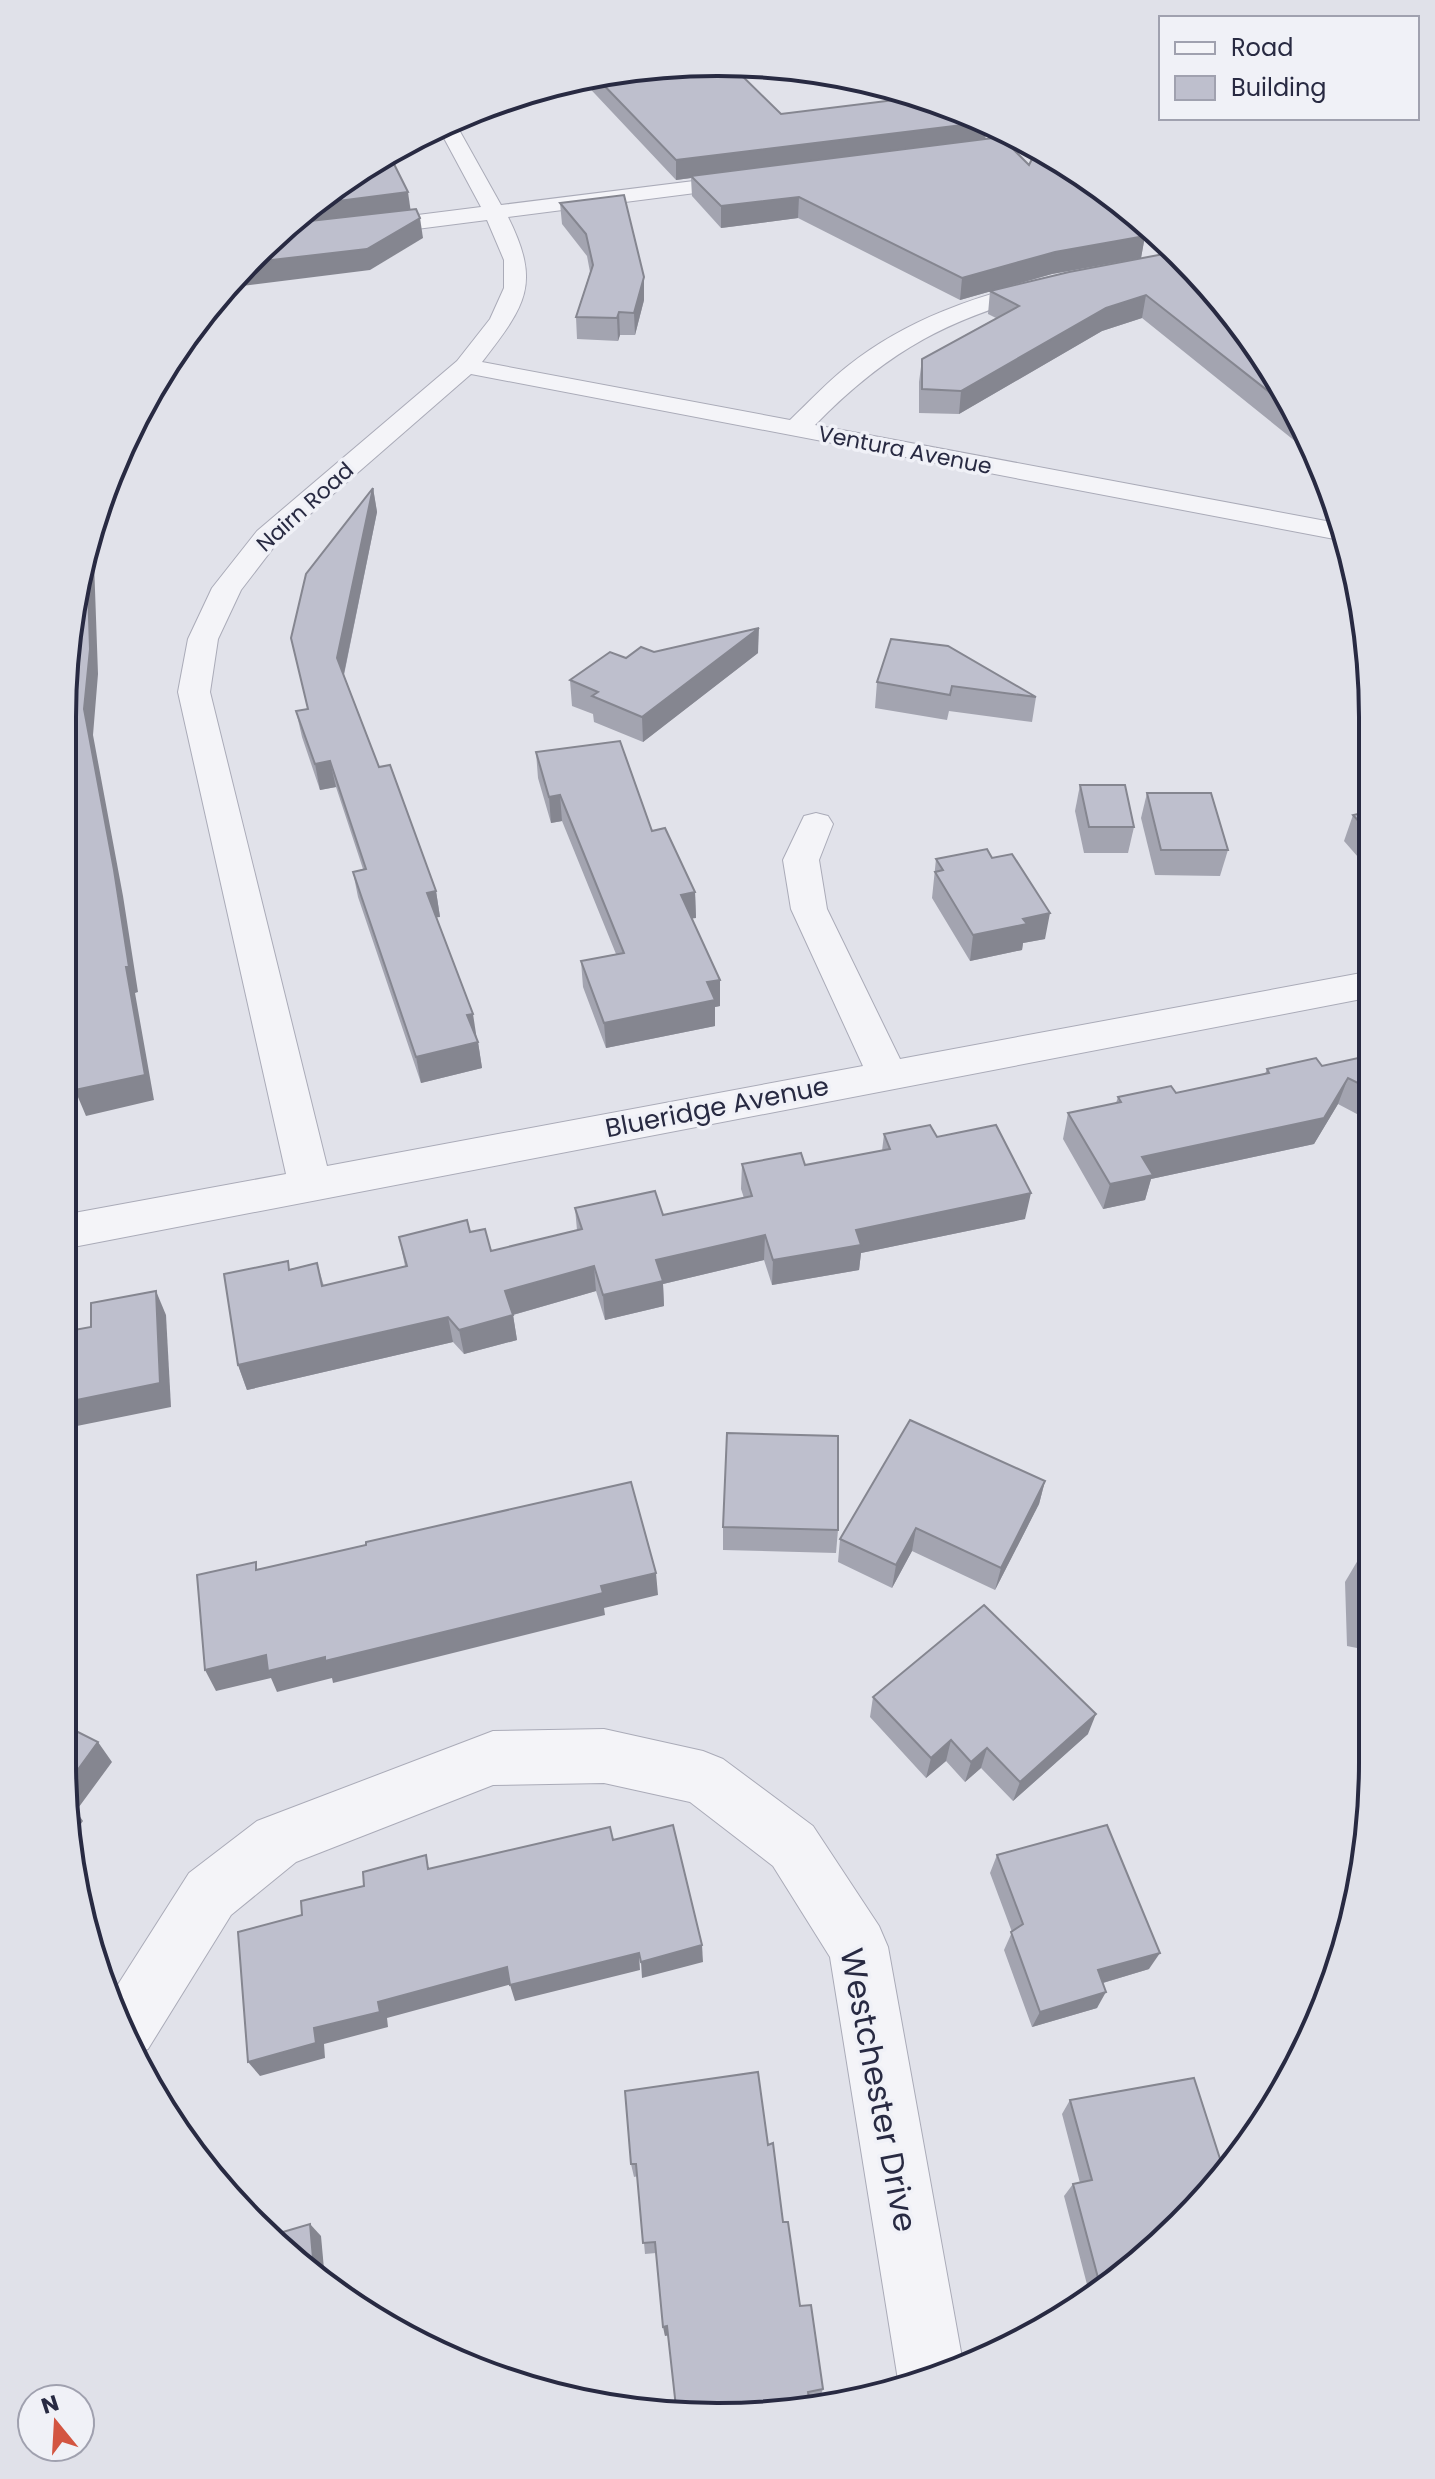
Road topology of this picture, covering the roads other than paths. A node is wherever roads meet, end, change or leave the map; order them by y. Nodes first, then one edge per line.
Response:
1 (452, 134) edge
2 (1011, 147) edge
3 (938, 157) edge
4 (767, 178) edge
5 (495, 212) junction
6 (346, 231) edge
7 (1171, 264) edge
8 (1093, 276) edge
9 (1063, 281) edge
10 (466, 366) junction
11 (796, 429) junction
12 (1331, 531) edge
13 (816, 824) dead end
14 (1359, 986) edge
15 (887, 1075) junction
16 (310, 1184) junction
17 (76, 1229) edge
18 (131, 2020) edge
19 (930, 2367) edge

1 - 5 street, Nairn Road
2 - 3 street
4 - 5 street
5 - 6 street
5 - 10 street, Nairn Road
7 - 8 street
9 - 11 street
10 - 11 street, Ventura Avenue
10 - 16 street, Nairn Road
11 - 12 street, Ventura Avenue
13 - 15 street
14 - 15 street, Blueridge Avenue
15 - 16 street, Blueridge Avenue
16 - 17 street, Blueridge Avenue
18 - 19 street, Westchester Drive

